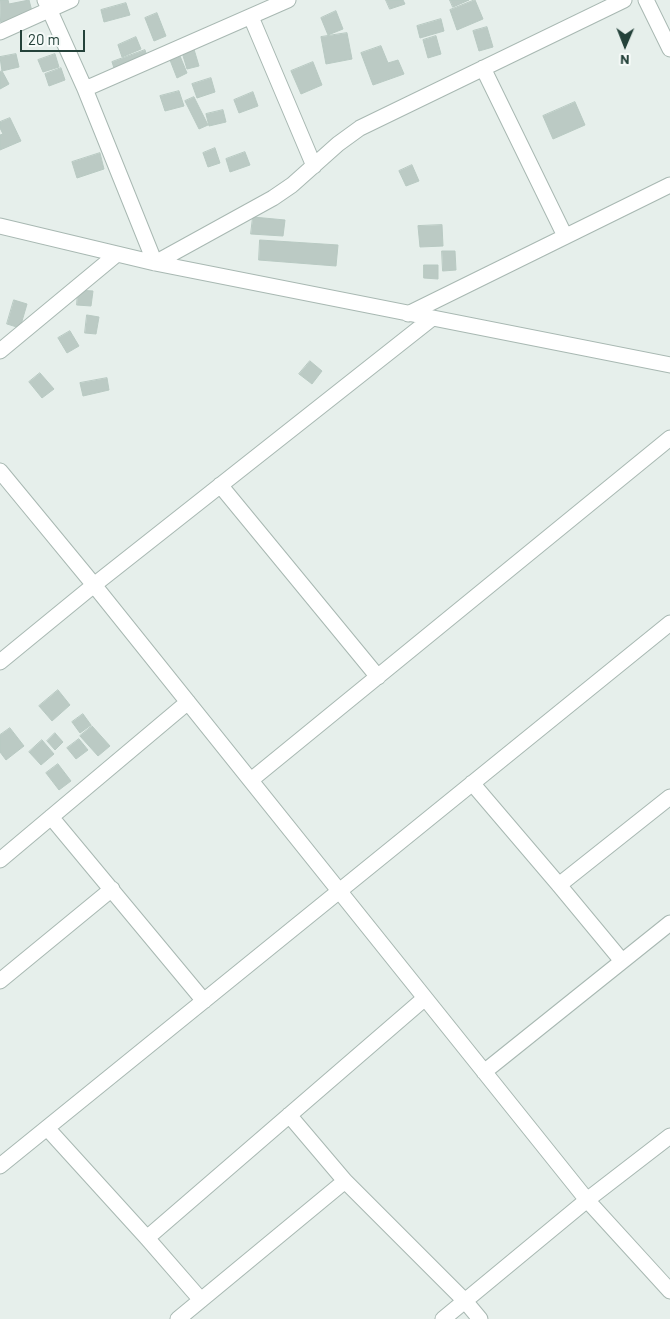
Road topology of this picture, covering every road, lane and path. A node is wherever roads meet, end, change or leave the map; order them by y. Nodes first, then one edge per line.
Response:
1 (71, 0) edge
2 (288, 0) edge
3 (624, 0) edge
4 (646, 0) edge
5 (48, 5) edge
6 (250, 17) junction
7 (0, 32) edge
8 (670, 49) edge
9 (483, 68) junction
10 (85, 89) junction
11 (314, 166) junction
12 (670, 185) edge
13 (0, 226) edge
14 (566, 236) junction
15 (117, 254) junction
16 (155, 263) junction
17 (408, 314) junction
18 (432, 319) junction
19 (0, 351) edge
20 (670, 365) edge
21 (668, 444) edge
22 (0, 471) edge
23 (220, 485) junction
24 (94, 585) junction
25 (670, 623) edge
26 (0, 662) edge
27 (378, 677) junction
28 (188, 702) junction
29 (251, 780) junction
30 (472, 783) junction
31 (670, 797) edge
32 (51, 817) junction
33 (0, 860) edge
34 (559, 885) junction
35 (112, 889) junction
36 (340, 891) junction
37 (670, 923) edge
38 (622, 961) junction
39 (0, 981) edge
40 (425, 998) junction
41 (204, 1001) junction
42 (484, 1072) junction
43 (289, 1115) junction
44 (47, 1128) junction
45 (670, 1136) edge
46 (0, 1166) edge
47 (345, 1181) junction
48 (588, 1200) junction
49 (147, 1238) junction
50 (670, 1291) edge
51 (200, 1300) junction
52 (465, 1301) junction
53 (178, 1319) edge
54 (443, 1319) edge
55 (480, 1319) edge

1 - 5 street
2 - 6 street
3 - 9 street
4 - 8 street
5 - 7 street
5 - 10 street
6 - 10 street
6 - 11 street
9 - 11 street
9 - 14 street
10 - 16 street
11 - 16 street
12 - 14 street
13 - 15 street
14 - 17 street
15 - 16 street
15 - 19 street
16 - 17 street
17 - 18 street
18 - 20 street
18 - 23 street
21 - 27 street
22 - 24 street
23 - 24 street
23 - 27 street
24 - 26 street
24 - 28 street
25 - 30 street
27 - 29 street
28 - 29 street
28 - 32 street
29 - 36 street
30 - 34 street
30 - 36 street
31 - 34 street
32 - 33 street
32 - 35 street
34 - 38 street
35 - 39 street
35 - 41 street
36 - 40 street
36 - 41 street
37 - 38 street
38 - 42 street
40 - 42 street
40 - 43 street
41 - 44 street
42 - 48 street
43 - 47 street
43 - 49 street
44 - 46 street
44 - 49 street
45 - 48 street
47 - 51 street
47 - 52 street
48 - 50 street
48 - 52 street
49 - 51 street
51 - 53 street
52 - 54 street
52 - 55 street

